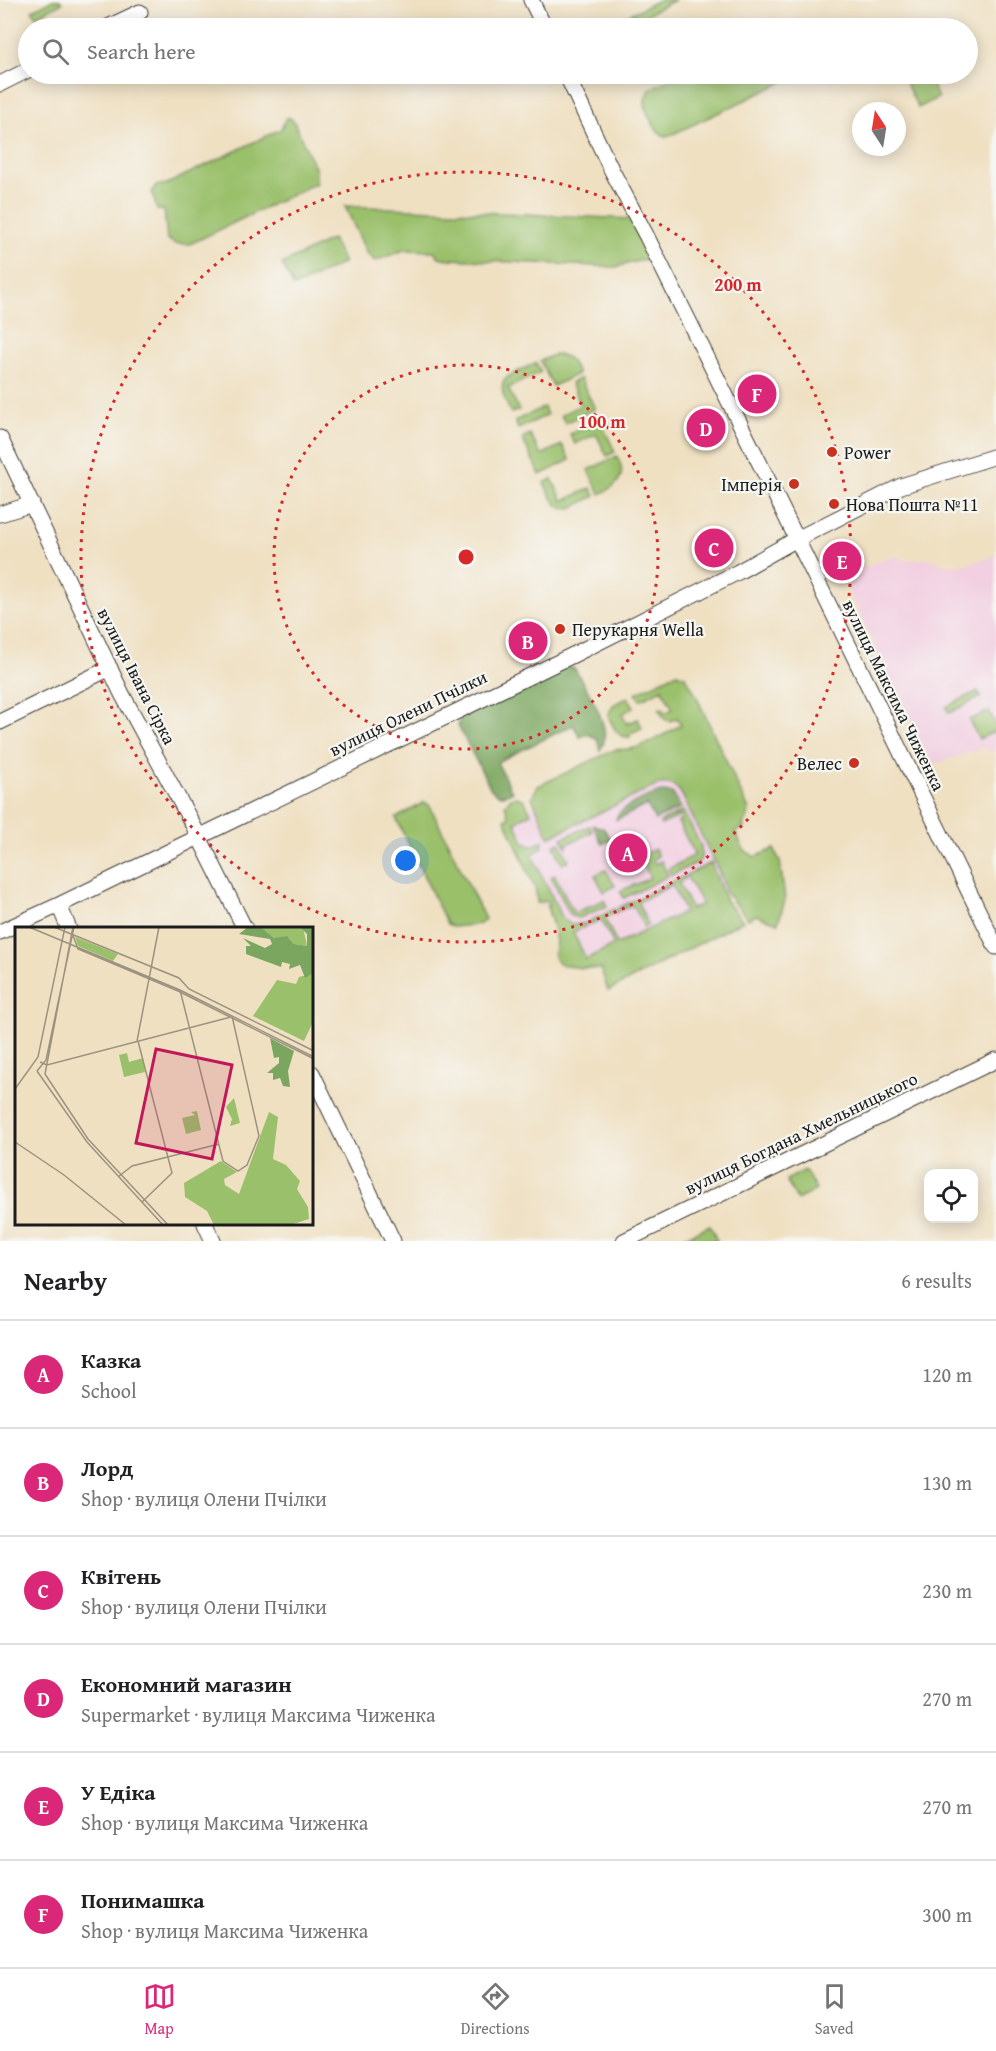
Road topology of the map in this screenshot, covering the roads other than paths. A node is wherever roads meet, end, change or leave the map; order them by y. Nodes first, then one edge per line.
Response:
1 (531, 0) edge
2 (140, 12) dead end
3 (127, 18) edge
4 (540, 18) edge
5 (18, 75) edge
6 (0, 84) edge
7 (571, 84) edge
8 (0, 438) edge
9 (996, 456) edge
10 (32, 504) junction
11 (0, 514) edge
12 (795, 540) junction
13 (110, 668) junction
14 (0, 722) edge
15 (199, 837) junction
16 (59, 906) junction
17 (68, 927) edge
18 (244, 927) edge
19 (0, 932) edge
20 (996, 947) edge
21 (996, 1060) edge
22 (314, 1077) edge
23 (206, 1226) edge
24 (213, 1241) edge
25 (393, 1241) edge
26 (624, 1241) edge

1 - 4 street
2 - 3 street
5 - 6 street
7 - 12 street, вулиця Максима Чиженка
8 - 10 street, вулиця Івана Сірка
9 - 12 street, вулиця Олени Пчілки
10 - 11 street
10 - 13 street, вулиця Івана Сірка
12 - 15 street, вулиця Олени Пчілки
12 - 20 street, вулиця Максима Чиженка
13 - 14 street
13 - 15 street, вулиця Івана Сірка
15 - 16 street, вулиця Олени Пчілки
15 - 18 street, вулиця Івана Сірка
16 - 17 street
16 - 19 street, вулиця Олени Пчілки
21 - 26 street, вулиця Богдана Хмельницького
22 - 25 street
23 - 24 street

